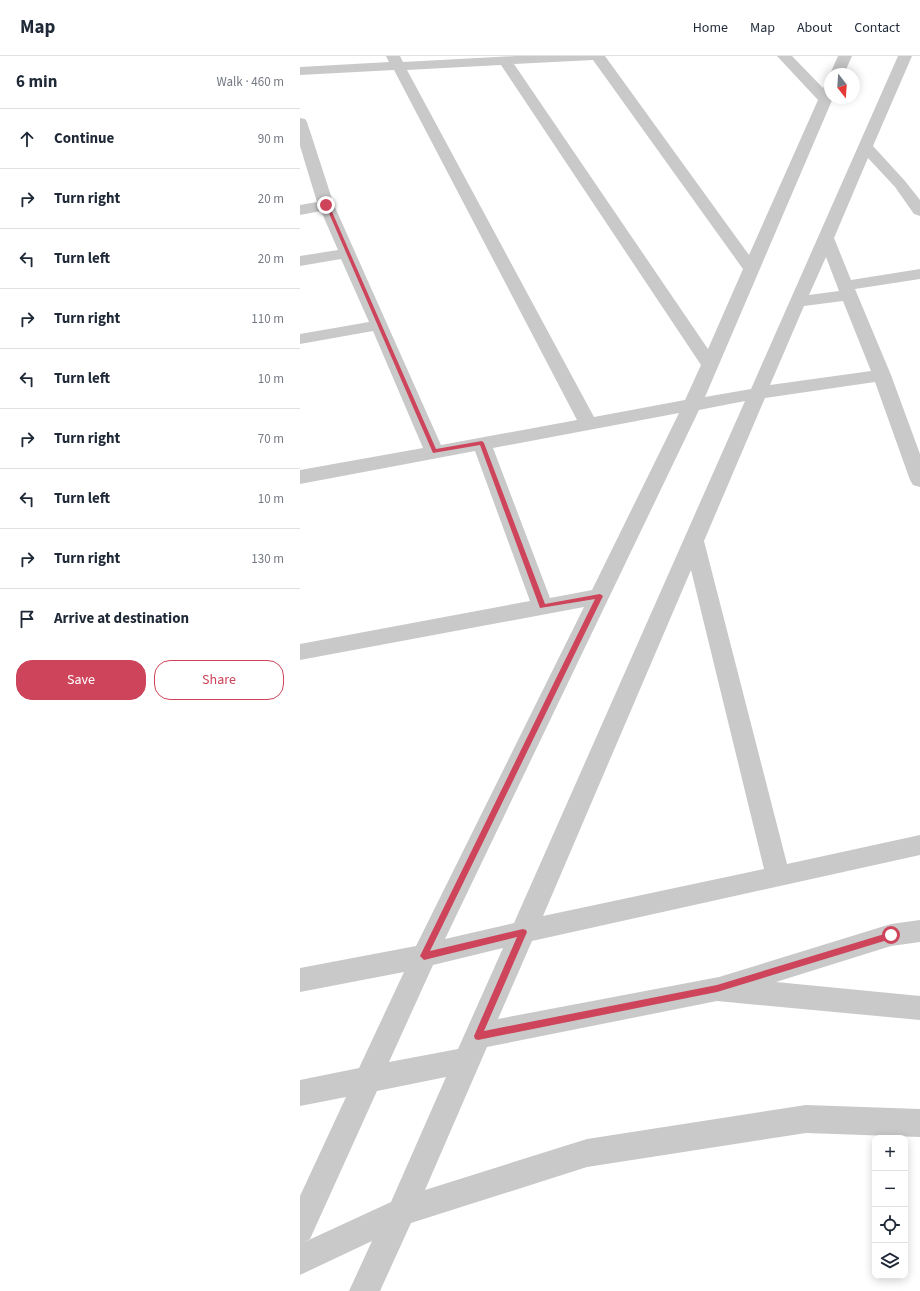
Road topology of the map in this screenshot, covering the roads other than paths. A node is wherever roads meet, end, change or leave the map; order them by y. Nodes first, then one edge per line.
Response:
1 (598, 56) edge
2 (784, 56) edge
3 (845, 56) edge
4 (905, 56) edge
5 (395, 61) edge
6 (505, 61) junction
7 (840, 68) edge
8 (300, 71) edge
9 (824, 90) edge
10 (824, 100) edge
11 (300, 122) edge
12 (866, 147) junction
13 (326, 205) junction
14 (300, 210) edge
15 (920, 211) edge
16 (826, 238) junction
17 (348, 253) junction
18 (300, 261) edge
19 (751, 269) junction
20 (920, 274) edge
21 (847, 290) junction
22 (798, 302) junction
23 (379, 325) junction
24 (300, 339) edge
25 (710, 364) junction
26 (882, 375) junction
27 (758, 393) junction
28 (692, 406) junction
29 (588, 424) junction
30 (482, 443) junction
31 (434, 451) junction
32 (300, 477) edge
33 (920, 480) edge
34 (694, 540) junction
35 (600, 596) junction
36 (543, 607) junction
37 (300, 652) edge
38 (920, 845) edge
39 (778, 877) junction
40 (920, 931) edge
41 (523, 932) junction
42 (424, 956) junction
43 (300, 980) edge
44 (717, 989) junction
45 (920, 1008) edge
46 (473, 1048) junction
47 (367, 1080) junction
48 (300, 1093) edge
49 (920, 1123) edge
50 (401, 1212) junction
51 (300, 1229) edge
52 (300, 1260) edge
53 (364, 1291) edge

1 - 6 street
1 - 19 street
2 - 9 street
3 - 7 street
4 - 12 street
5 - 6 street
5 - 8 street
5 - 29 street
6 - 25 street
10 - 19 street
11 - 13 street
12 - 15 street
12 - 16 street
13 - 14 street
13 - 17 street
16 - 21 street
16 - 22 street
17 - 18 street
17 - 23 street
19 - 25 street
20 - 21 street
21 - 22 street
21 - 26 street
22 - 27 street
23 - 24 street
23 - 31 street
25 - 28 street
26 - 27 street
26 - 33 street
27 - 28 street
27 - 34 street
28 - 29 street
28 - 35 street
29 - 30 street
30 - 31 street
30 - 36 street
31 - 32 street
34 - 39 street
34 - 41 street
35 - 36 street
35 - 42 street
36 - 37 street
38 - 39 street
39 - 41 street
40 - 44 street
41 - 42 street
41 - 46 street
42 - 43 street
42 - 47 street
44 - 45 street
44 - 46 street
46 - 47 street
46 - 50 street
47 - 48 street
47 - 51 street
49 - 50 street
50 - 52 street
50 - 53 street

